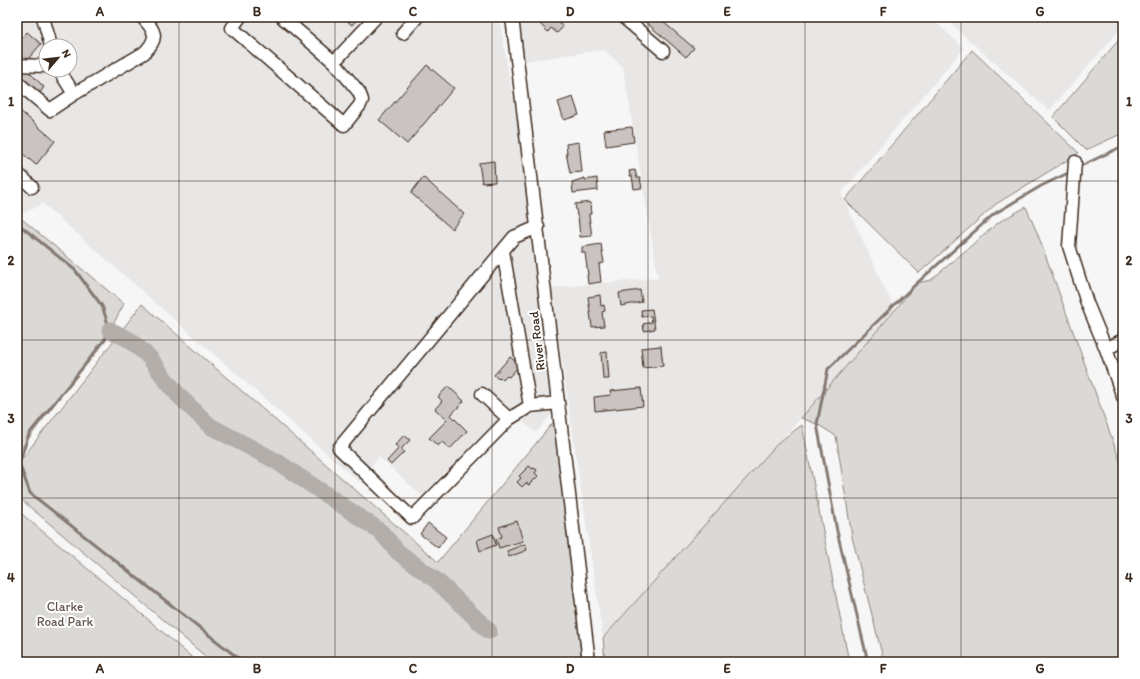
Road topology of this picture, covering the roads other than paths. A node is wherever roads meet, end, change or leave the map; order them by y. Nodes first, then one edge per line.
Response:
1 (43, 17) edge
2 (142, 17) edge
3 (240, 17) edge
4 (282, 17) edge
5 (376, 17) edge
6 (417, 17) edge
7 (512, 17) edge
8 (623, 17) edge
9 (403, 33) dead end
10 (49, 38) edge
11 (663, 51) dead end
12 (334, 62) junction
13 (17, 65) edge
14 (38, 66) edge
15 (64, 78) edge
16 (17, 82) edge
17 (74, 94) junction
18 (1075, 162) dead end
19 (17, 173) edge
20 (32, 187) dead end
21 (538, 227) junction
22 (503, 251) junction
23 (1123, 340) edge
24 (1106, 349) junction
25 (482, 394) dead end
26 (1123, 396) edge
27 (558, 403) junction
28 (530, 406) junction
29 (509, 419) junction
30 (589, 662) edge

1 - 10 street
2 - 17 street
3 - 12 street
4 - 12 street
5 - 12 street
6 - 9 street
7 - 21 street, River Road
8 - 11 street
13 - 14 street
15 - 17 street
16 - 17 street
18 - 24 street
19 - 20 street
21 - 22 street
21 - 27 street, River Road
22 - 28 street
22 - 29 street
23 - 24 street
24 - 26 street
25 - 29 street
27 - 28 street
27 - 30 street, River Road
28 - 29 street

